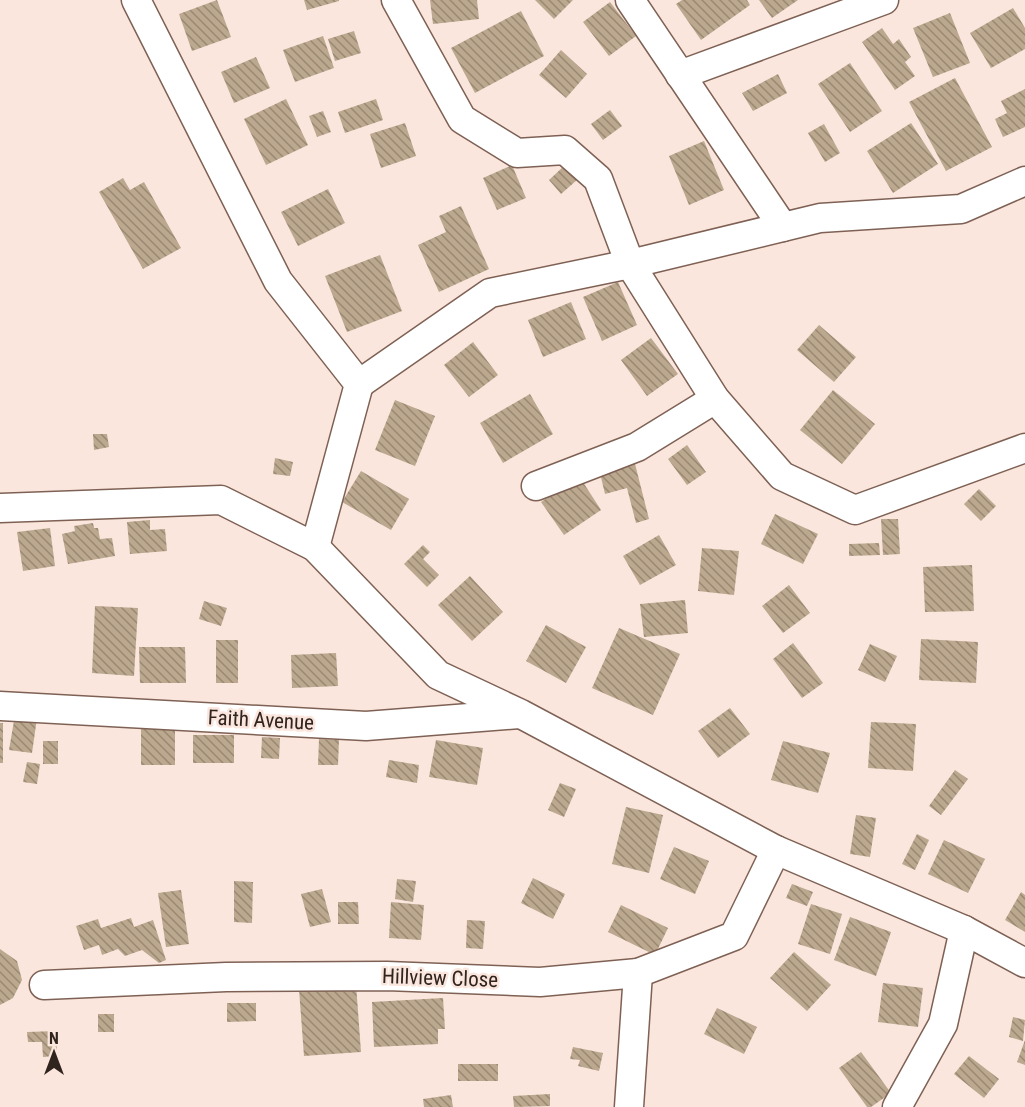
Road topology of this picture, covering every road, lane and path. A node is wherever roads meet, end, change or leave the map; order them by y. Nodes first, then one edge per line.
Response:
1 (136, 0) edge
2 (396, 0) edge
3 (630, 0) edge
4 (884, 0) edge
5 (680, 75) junction
6 (1025, 181) edge
7 (783, 227) junction
8 (630, 264) junction
9 (359, 384) junction
10 (715, 399) junction
11 (1025, 448) edge
12 (536, 486) dead end
13 (0, 508) edge
14 (315, 547) junction
15 (0, 706) edge
16 (521, 714) junction
17 (776, 850) junction
18 (964, 930) junction
19 (1025, 963) edge
20 (638, 973) junction
21 (44, 985) dead end
22 (628, 1107) edge
23 (897, 1107) edge

1 - 9 street
2 - 8 street
3 - 5 street
4 - 5 street
5 - 7 street
6 - 7 street
7 - 8 street
8 - 9 street
8 - 10 street
9 - 14 street
10 - 11 street
10 - 12 street
13 - 14 street
14 - 16 street
15 - 16 street, Faith Avenue
16 - 17 street
17 - 18 street
17 - 20 street, Hillview Close
18 - 19 street
18 - 23 street
20 - 21 street, Hillview Close
20 - 22 street

